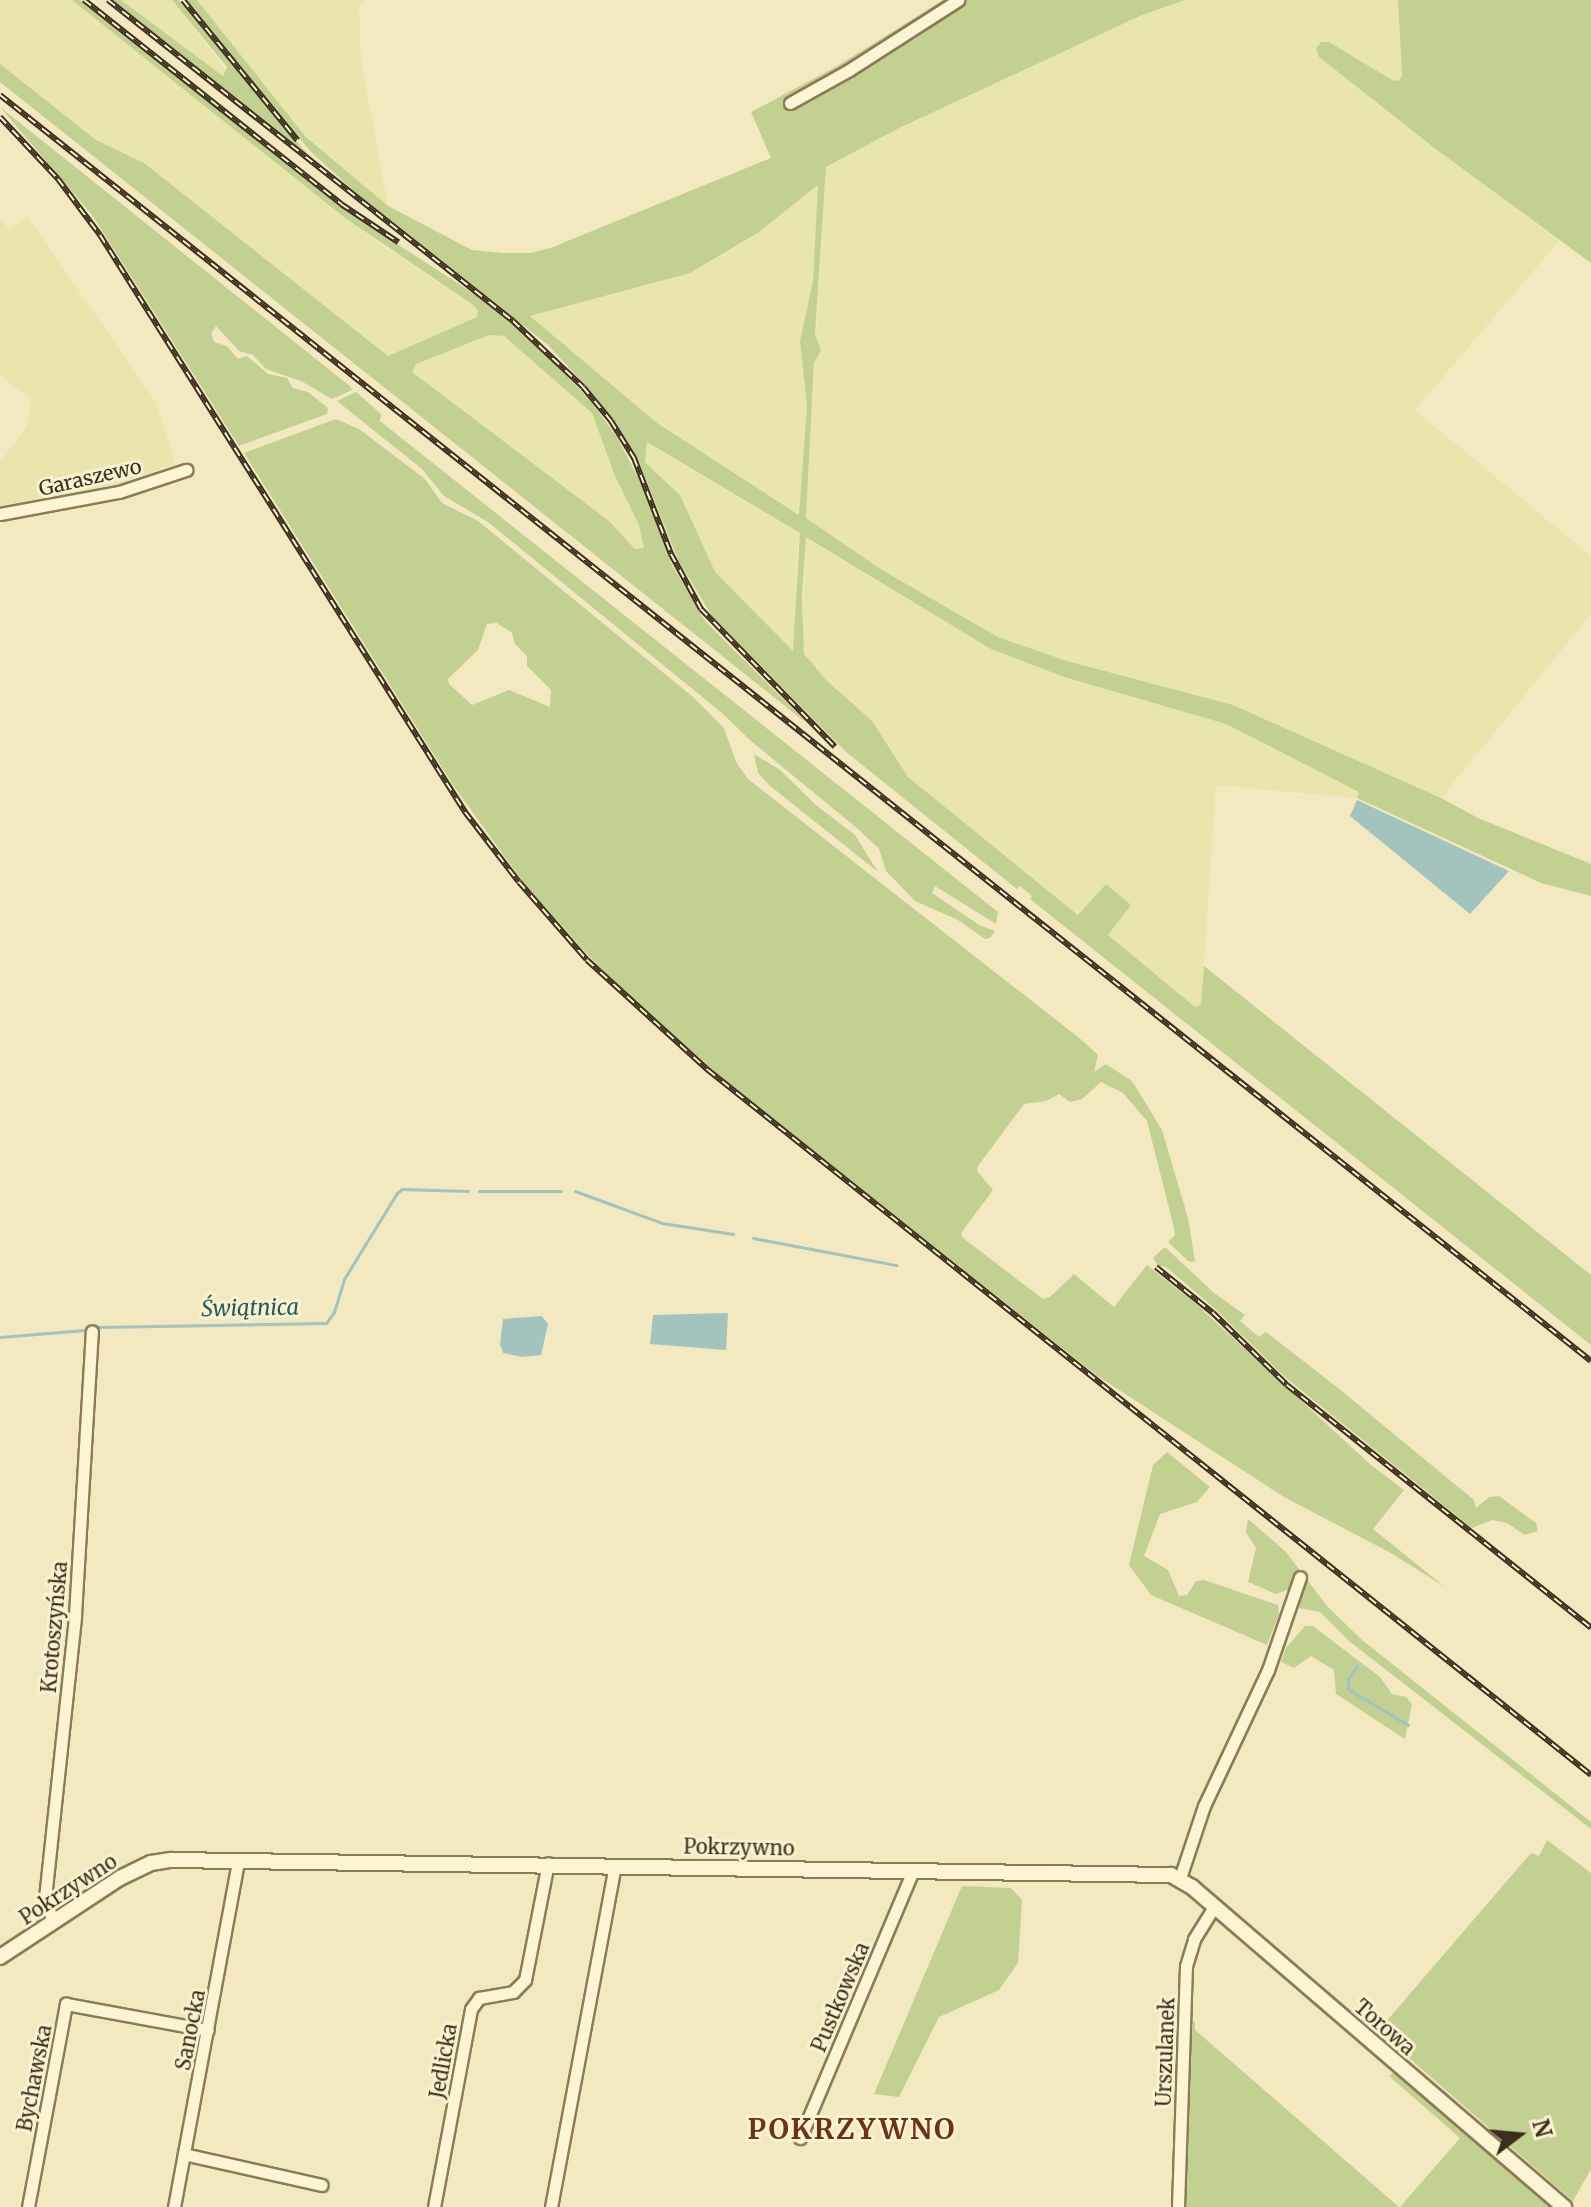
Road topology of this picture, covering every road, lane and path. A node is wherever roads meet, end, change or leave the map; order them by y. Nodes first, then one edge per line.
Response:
1 (958, 0) edge
2 (790, 103) dead end
3 (186, 470) dead end
4 (0, 514) edge
5 (92, 1332) dead end
6 (1300, 1577) dead end
7 (238, 1860) junction
8 (548, 1863) junction
9 (615, 1865) junction
10 (913, 1870) junction
11 (1180, 1878) junction
12 (1215, 1906) junction
13 (53, 1922) junction
14 (0, 1957) edge
15 (208, 2030) junction
16 (800, 2138) dead end
17 (184, 2154) junction
18 (322, 2185) dead end
19 (28, 2207) edge
20 (174, 2207) edge
21 (434, 2207) edge
22 (551, 2207) edge
23 (1178, 2207) edge
24 (1564, 2207) edge

1 - 2 street
3 - 4 street, Garaszewo
5 - 13 street, Krotoszyńska
6 - 11 street
7 - 8 street, Pokrzywno
7 - 13 street, Pokrzywno
7 - 15 street, Sanocka
8 - 9 street, Pokrzywno
8 - 21 street, Jedlicka
9 - 10 street, Pokrzywno
9 - 22 street
10 - 11 street, Pokrzywno
10 - 16 street, Pustkowska
11 - 12 street, Torowa
12 - 23 street, Urszulanek
12 - 24 street, Torowa
13 - 14 street, Pokrzywno
15 - 17 street, Sanocka
15 - 19 street, Bychawska
17 - 18 street
17 - 20 street, Sanocka

